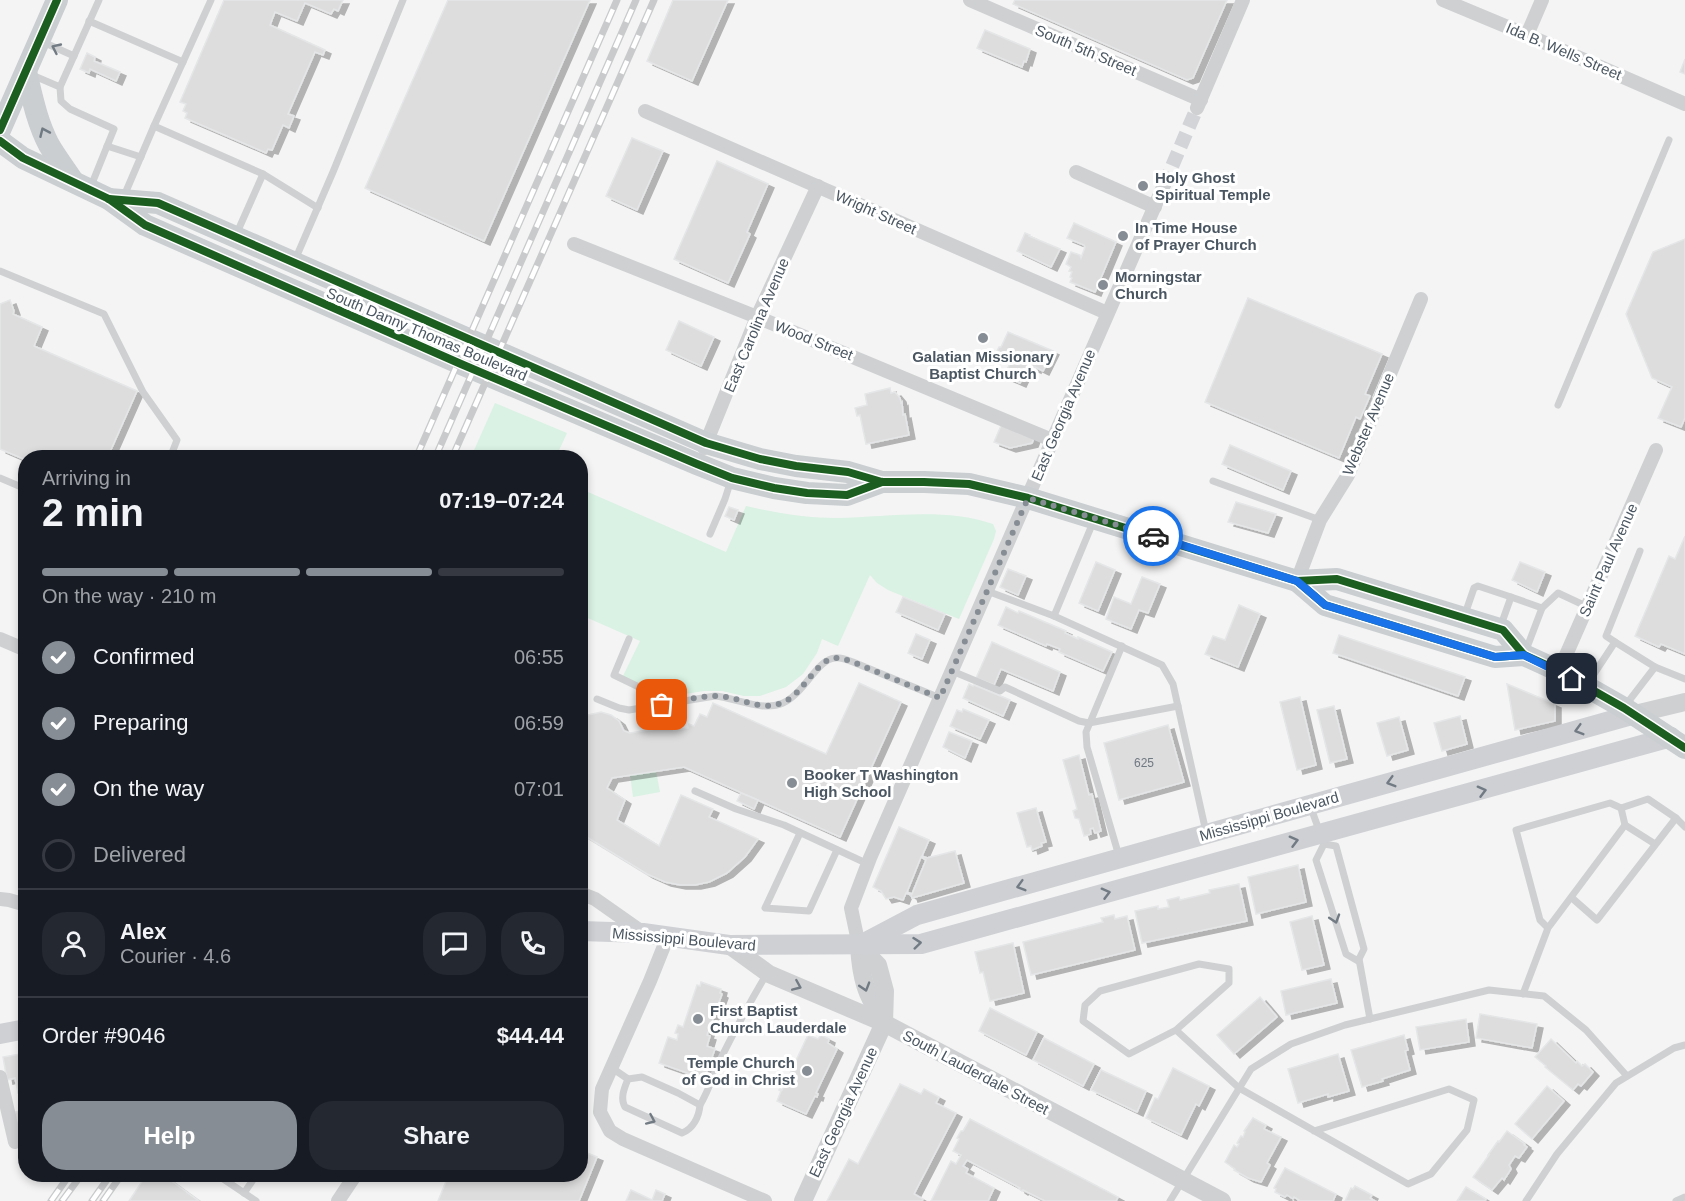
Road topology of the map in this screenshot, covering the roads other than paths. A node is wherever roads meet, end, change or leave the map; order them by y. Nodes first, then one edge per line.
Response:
1 (57, 0) edge
2 (99, 0) edge
3 (211, 0) edge
4 (403, 0) edge
5 (971, 0) edge
6 (1243, 0) edge
7 (1443, 0) edge
8 (1542, 0) edge
9 (89, 21) junction
10 (1527, 35) junction
11 (39, 40) junction
12 (74, 56) junction
13 (183, 62) junction
14 (26, 72) junction
15 (60, 87) junction
16 (1685, 104) edge
17 (645, 111) dead end
18 (154, 126) junction
19 (0, 130) edge
20 (1669, 140) dead end
21 (0, 141) edge
22 (107, 146) junction
23 (141, 157) junction
24 (1076, 172) dead end
25 (263, 174) junction
26 (1164, 185) tunnel mouth
27 (818, 186) junction
28 (99, 192) junction
29 (1155, 207) junction
30 (318, 208) junction
31 (235, 237) junction
32 (574, 244) dead end
33 (294, 263) junction
34 (0, 271) edge
35 (1421, 299) dead end
36 (1107, 313) junction
37 (757, 317) junction
38 (1558, 405) dead end
39 (1052, 440) junction
40 (705, 443) junction
41 (173, 450) edge
42 (1656, 450) dead end
43 (697, 464) junction
44 (0, 478) edge
45 (732, 478) junction
46 (1213, 481) dead end
47 (882, 482) junction
48 (18, 486) edge
49 (1028, 498) junction
50 (1095, 518) junction
51 (1320, 520) junction
52 (710, 534) dead end
53 (1640, 551) dead end
54 (1297, 581) junction
55 (987, 591) junction
56 (1511, 597) junction
57 (1588, 607) junction
58 (1542, 608) junction
59 (1054, 616) junction
60 (1463, 618) junction
61 (1499, 629) junction
62 (0, 639) edge
63 (629, 639) dead end
64 (1615, 642) junction
65 (1122, 646) junction
66 (18, 647) edge
67 (1524, 655) junction
68 (1655, 667) junction
69 (952, 671) junction
70 (1560, 671) junction
71 (1685, 679) edge
72 (1585, 686) junction
73 (940, 698) junction
74 (597, 699) dead end
75 (1685, 702) edge
76 (672, 703) junction
77 (1178, 706) junction
78 (1629, 711) junction
79 (1089, 723) junction
80 (1680, 739) edge
81 (1431, 771) junction
82 (695, 791) dead end
83 (1441, 802) junction
84 (1310, 805) junction
85 (1621, 808) junction
86 (1676, 818) junction
87 (1626, 825) junction
88 (1685, 827) edge
89 (800, 832) junction
90 (1207, 834) junction
91 (1322, 839) junction
92 (1176, 842) junction
93 (1655, 844) junction
94 (837, 850) junction
95 (1120, 858) junction
96 (868, 864) junction
97 (1184, 872) junction
98 (588, 896) edge
99 (1572, 898) junction
100 (0, 899) edge
101 (18, 903) edge
102 (1548, 928) junction
103 (588, 931) edge
104 (643, 933) junction
105 (668, 936) junction
106 (729, 945) junction
107 (859, 946) junction
108 (1359, 960) junction
109 (768, 973) junction
110 (1522, 994) junction
111 (1370, 1019) junction
112 (884, 1023) junction
113 (1176, 1030) junction
114 (18, 1031) edge
115 (0, 1034) edge
116 (1685, 1045) edge
117 (612, 1068) junction
118 (1627, 1076) junction
119 (0, 1077) edge
120 (628, 1079) junction
121 (1239, 1088) junction
122 (700, 1105) junction
123 (1314, 1131) junction
124 (15, 1142) dead end
125 (1181, 1181) junction
126 (228, 1182) edge
127 (252, 1182) edge
128 (351, 1182) edge
129 (244, 1193) junction
130 (1685, 1197) edge
131 (256, 1201) edge
132 (338, 1201) edge
133 (765, 1201) edge
134 (803, 1201) edge
135 (1170, 1201) edge
136 (1222, 1201) edge
137 (1526, 1201) edge
138 (1676, 1201) edge

1 - 11 main road
2 - 9 lane
3 - 13 lane
4 - 30 lane
5 - 6 street, South 5th Street
7 - 10 street, Ida B. Wells Street
8 - 10 street
9 - 12 lane
9 - 13 lane
10 - 16 street, Ida B. Wells Street
12 -> 11 lane
11 - 14 main road
12 - 15 lane
13 - 18 lane
14 - 15 lane
14 - 19 main road
28 -> 14 main road
15 - 22 lane
17 - 27 street, Wright Street
18 - 23 lane
18 - 25 lane
20 - 38 lane
21 - 28 main road, South Danny Thomas Boulevard
22 - 23 lane
22 - 28 lane
23 - 28 lane
24 - 29 street
25 - 30 lane
25 - 31 lane
26 - 29 street, East Georgia Avenue
27 - 36 street, Wright Street
27 - 37 street, East Carolina Avenue
28 - 31 main road, South Danny Thomas Boulevard
28 - 43 main road, South Danny Thomas Boulevard
29 - 36 street, East Georgia Avenue
30 - 33 lane
31 - 33 main road, South Danny Thomas Boulevard
32 - 37 street, Wood Street
33 - 40 main road, South Danny Thomas Boulevard
34 - 41 lane
35 - 51 street, Webster Avenue
36 - 39 street, East Georgia Avenue
37 - 39 street, Wood Street
37 - 40 street, East Carolina Avenue
39 - 49 street, East Georgia Avenue
40 - 43 street, East Carolina Avenue
40 - 47 main road, South Danny Thomas Boulevard
42 - 57 street, Saint Paul Avenue
43 - 45 main road, South Danny Thomas Boulevard
44 - 48 lane
45 - 47 main road, South Danny Thomas Boulevard
45 - 52 lane
46 - 51 lane
47 - 49 main road, South Danny Thomas Boulevard
49 - 50 main road, South Danny Thomas Boulevard
49 - 55 street, East Georgia Avenue
50 - 54 main road, South Danny Thomas Boulevard
50 - 59 lane
51 - 54 street, Webster Avenue
53 - 64 lane
54 - 60 main road, South Danny Thomas Boulevard
54 - 67 main road, South Danny Thomas Boulevard
55 - 59 lane
55 - 69 street, East Georgia Avenue
56 - 58 lane
56 - 60 lane
56 - 61 lane
57 - 58 lane
57 - 70 street, Saint Paul Avenue
58 - 67 lane
59 - 65 lane
60 - 61 main road, South Danny Thomas Boulevard
61 - 67 main road, South Danny Thomas Boulevard
62 - 66 street
63 - 76 lane
64 - 68 lane
64 - 72 lane
65 - 77 lane
65 - 79 lane
67 - 70 main road, South Danny Thomas Boulevard
68 - 71 lane
68 - 78 lane
69 - 73 street, East Georgia Avenue
69 - 79 lane
70 - 72 main road, South Danny Thomas Boulevard
72 - 78 main road, South Danny Thomas Boulevard
73 - 76 lane
73 - 96 street, East Georgia Avenue
74 - 76 lane
75 - 78 street, Mississippi Boulevard
77 - 79 lane
77 - 90 lane
78 - 80 main road, South Danny Thomas Boulevard
78 -> 81 main road, Mississippi Boulevard
79 - 95 lane
83 -> 80 main road, Mississippi Boulevard
81 - 83 main road
81 -> 84 main road, Mississippi Boulevard
82 - 89 lane
83 - 91 main road, Mississippi Boulevard
84 - 90 main road, Mississippi Boulevard
84 - 91 lane
85 - 86 lane
85 - 87 lane
85 - 102 lane
86 - 88 lane
86 - 93 lane
87 - 93 lane
87 - 99 lane
89 - 94 lane
89 - 94 lane
90 - 92 main road, Mississippi Boulevard
97 -> 91 main road, Mississippi Boulevard
91 - 108 lane
91 -> 108 lane
92 - 95 main road, Mississippi Boulevard
92 - 97 main road
93 - 99 lane
94 - 96 lane
95 -> 107 main road, Mississippi Boulevard
96 - 107 street, East Georgia Avenue
107 -> 97 main road, Mississippi Boulevard
98 - 104 street
99 - 102 lane
100 - 101 street
102 - 110 lane
103 - 104 main road, Mississippi Boulevard
104 - 105 main road, Mississippi Boulevard
105 - 106 main road, Mississippi Boulevard
105 - 117 street
106 - 107 main road, Mississippi Boulevard
106 - 109 street, South Lauderdale Street
107 - 112 street, East Georgia Avenue
108 - 111 lane
109 -> 112 street, South Lauderdale Street
109 - 122 lane
110 - 111 lane
110 - 118 lane
111 - 121 lane
112 - 125 street, South Lauderdale Street
112 - 134 street, East Georgia Avenue
113 - 113 lane
113 - 121 lane
114 - 115 main road
116 - 118 lane
117 - 120 lane
117 - 133 street
118 - 137 lane
119 - 124 street
120 - 122 lane
120 -> 122 lane
121 - 123 lane
121 - 125 lane
123 - 123 lane
125 - 135 lane
125 - 136 street, South Lauderdale Street
126 - 129 lane
127 - 129 lane
128 - 132 street
129 - 131 lane
130 - 138 lane

